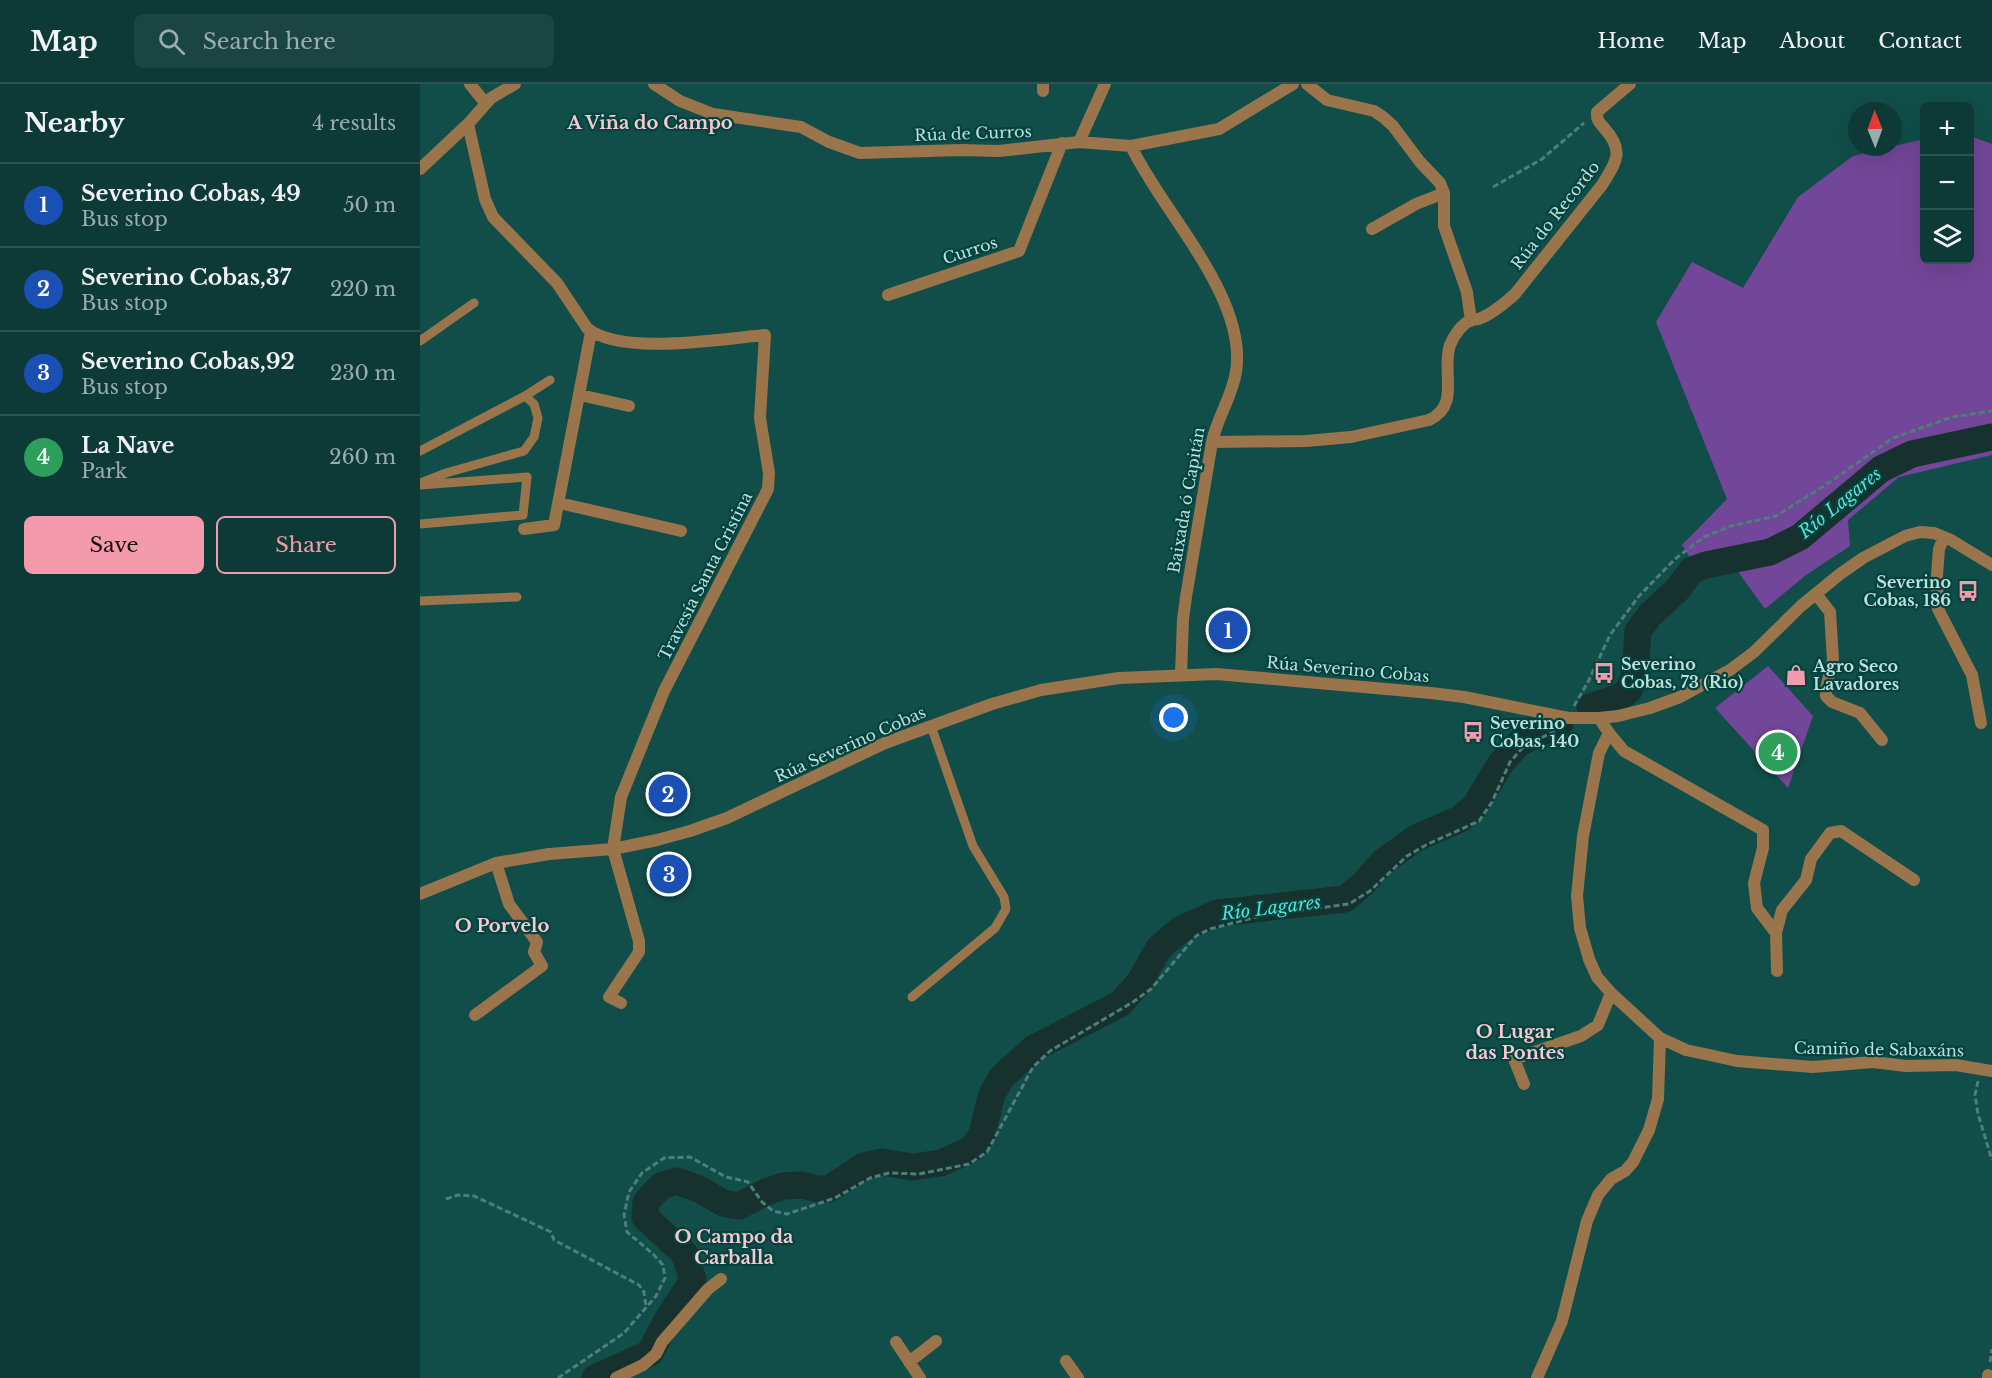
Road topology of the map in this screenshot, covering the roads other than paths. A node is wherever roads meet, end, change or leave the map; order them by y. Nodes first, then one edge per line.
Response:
1 (470, 84) edge
2 (515, 84) edge
3 (654, 84) edge
4 (1105, 84) edge
5 (1293, 84) edge
6 (1307, 84) edge
7 (1630, 84) edge
8 (486, 104) junction
9 (468, 124) junction
10 (1079, 142) junction
11 (1062, 143) junction
12 (1131, 146) junction
13 (420, 169) edge
14 (1444, 193) junction
15 (1372, 229) dead end
16 (888, 295) dead end
17 (474, 303) dead end
18 (1471, 321) junction
19 (591, 332) junction
20 (420, 341) edge
21 (550, 380) dead end
22 (580, 395) junction
23 (525, 396) junction
24 (629, 405) dead end
25 (1212, 442) junction
26 (420, 451) edge
27 (420, 484) edge
28 (559, 503) junction
29 (420, 524) edge
30 (524, 529) dead end
31 (681, 531) dead end
32 (1944, 537) junction
33 (1992, 565) edge
34 (1816, 594) junction
35 (517, 597) dead end
36 (420, 601) edge
37 (1181, 675) junction
38 (1599, 718) junction
39 (1981, 723) dead end
40 (931, 726) junction
41 (1609, 733) junction
42 (1881, 740) dead end
43 (613, 849) junction
44 (496, 863) junction
45 (1914, 880) dead end
46 (420, 894) edge
47 (1776, 933) junction
48 (1777, 971) dead end
49 (1611, 993) junction
50 (912, 997) dead end
51 (621, 1003) dead end
52 (474, 1015) dead end
53 (1660, 1038) junction
54 (1989, 1070) edge
55 (1524, 1084) dead end
56 (721, 1279) dead end
57 (936, 1341) dead end
58 (896, 1342) dead end
59 (1066, 1361) dead end
60 (909, 1362) junction
61 (616, 1378) edge
62 (920, 1378) edge
63 (1078, 1378) edge
64 (1537, 1378) edge

1 - 8 street
2 - 8 street
3 - 11 street, Rúa de Curros
4 - 10 street
5 - 12 street, Rúa de Curros
6 - 14 street
7 - 18 street, Rúa do Recordo
8 - 9 street
9 - 13 street
9 - 19 street
10 - 11 street, Rúa de Curros
10 - 12 street, Rúa de Curros
11 - 16 street, Curros
12 - 25 street, Baixada ó Capitán
14 - 15 street
14 - 18 street
17 - 20 lane
18 - 25 street, Rúa do Recordo
19 - 22 street
19 - 43 street, Travesía Santa Cristina
21 - 23 lane
22 - 24 street
22 - 28 street
23 - 26 lane
23 - 27 lane
25 - 37 street, Baixada ó Capitán
27 - 29 lane
28 - 30 street
28 - 31 street
32 - 33 street, Rúa Severino Cobas
32 - 34 street, Rúa Severino Cobas
32 - 39 street
34 - 38 street, Rúa Severino Cobas
34 - 42 street
35 - 36 lane
37 - 38 street, Rúa Severino Cobas
37 - 40 street, Rúa Severino Cobas
38 - 41 street
40 - 43 street, Rúa Severino Cobas
40 - 50 lane
41 - 47 street
41 - 49 street, Camiño de Sabaxáns
43 - 44 street, Rúa Severino Cobas
43 - 51 street
44 - 46 street, Rúa Severino Cobas
44 - 52 street
45 - 47 street
47 - 48 street
49 - 53 street, Camiño de Sabaxáns
49 - 55 street
53 - 54 street, Camiño de Sabaxáns
53 - 64 street
56 - 61 street
57 - 60 street
58 - 60 street
59 - 63 street
60 - 62 street

